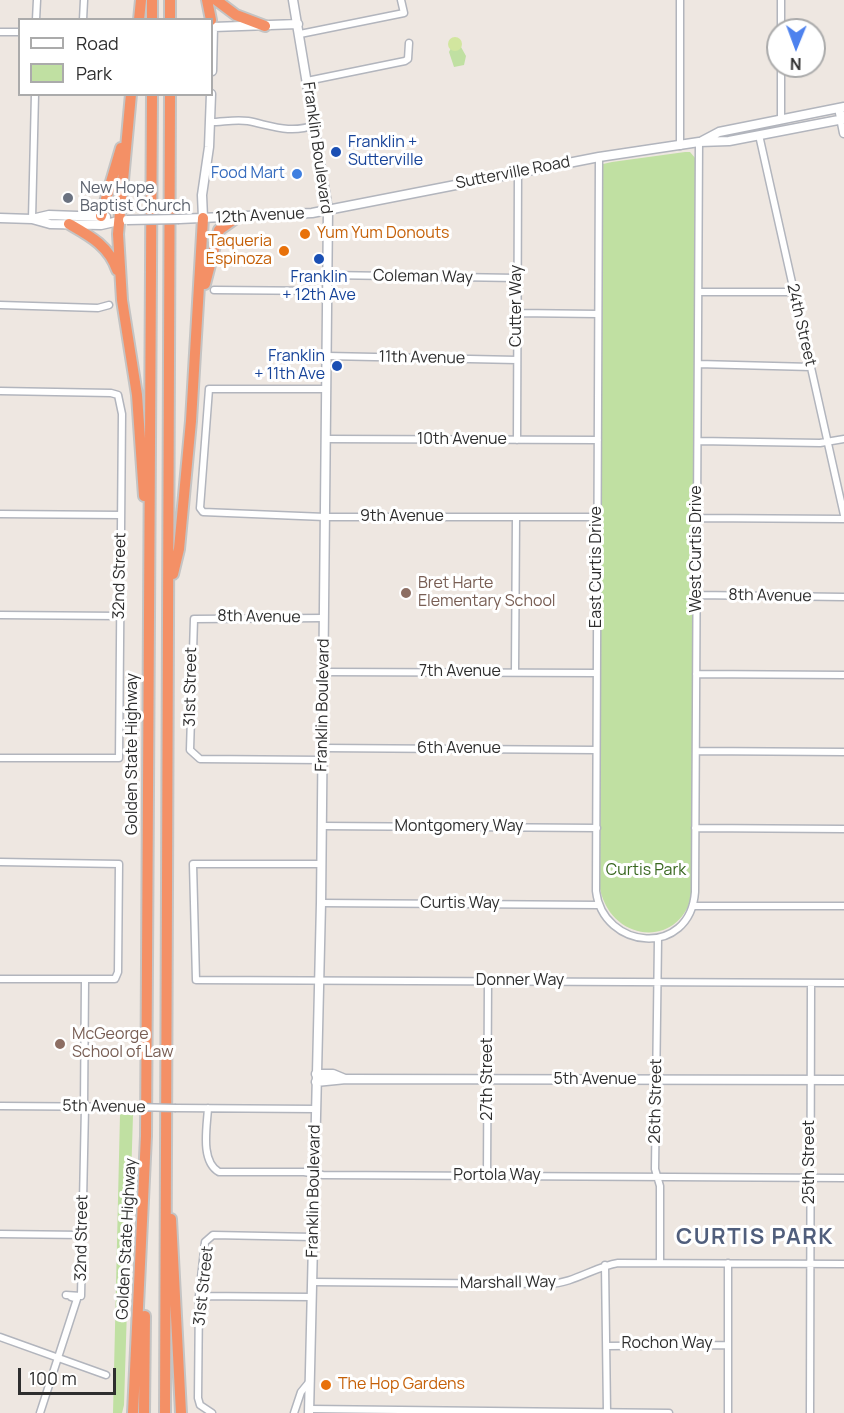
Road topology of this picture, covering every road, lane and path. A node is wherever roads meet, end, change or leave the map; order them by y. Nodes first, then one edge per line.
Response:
1 (36, 0) edge
2 (84, 0) edge
3 (141, 0) edge
4 (152, 0) edge
5 (170, 0) edge
6 (207, 0) edge
7 (216, 0) edge
8 (293, 0) edge
9 (401, 0) edge
10 (680, 0) edge
11 (781, 0) edge
12 (36, 18) edge
13 (83, 18) edge
14 (139, 18) edge
15 (152, 18) edge
16 (170, 18) edge
17 (211, 18) edge
18 (781, 18) edge
19 (213, 23) edge
20 (298, 24) junction
21 (265, 26) junction
22 (0, 32) edge
23 (18, 32) edge
24 (300, 34) junction
25 (409, 43) dead end
26 (781, 78) edge
27 (307, 81) junction
28 (35, 96) edge
29 (131, 96) edge
30 (152, 96) edge
31 (170, 96) edge
32 (211, 96) edge
33 (842, 107) edge
34 (795, 118) junction
35 (843, 119) edge
36 (781, 120) junction
37 (128, 122) junction
38 (210, 122) junction
39 (315, 125) junction
40 (844, 133) edge
41 (759, 135) junction
42 (699, 142) junction
43 (680, 146) junction
44 (599, 157) junction
45 (518, 172) junction
46 (328, 210) junction
47 (101, 216) junction
48 (0, 218) edge
49 (236, 218) junction
50 (32, 219) junction
51 (198, 219) junction
52 (123, 220) junction
53 (69, 224) junction
54 (328, 275) junction
55 (517, 278) junction
56 (120, 283) junction
57 (214, 290) dead end
58 (328, 291) junction
59 (699, 292) junction
60 (794, 292) junction
61 (200, 299) junction
62 (0, 304) edge
63 (109, 305) dead end
64 (517, 313) junction
65 (598, 314) junction
66 (327, 356) junction
67 (517, 360) junction
68 (698, 364) junction
69 (811, 367) junction
70 (326, 389) junction
71 (0, 391) edge
72 (326, 439) junction
73 (844, 439) edge
74 (517, 440) junction
75 (598, 440) junction
76 (698, 441) junction
77 (827, 442) junction
78 (0, 514) edge
79 (121, 515) junction
80 (326, 517) junction
81 (516, 517) junction
82 (597, 517) junction
83 (844, 517) edge
84 (697, 518) junction
85 (150, 562) junction
86 (169, 588) junction
87 (697, 595) junction
88 (844, 597) edge
89 (0, 615) edge
90 (120, 616) junction
91 (324, 618) junction
92 (194, 619) joint
93 (324, 672) junction
94 (515, 672) junction
95 (596, 673) junction
96 (696, 674) junction
97 (844, 675) edge
98 (323, 748) junction
99 (596, 750) junction
100 (696, 751) junction
101 (844, 752) edge
102 (0, 758) edge
103 (322, 760) junction
104 (322, 826) junction
105 (597, 828) junction
106 (695, 828) junction
107 (844, 829) edge
108 (0, 862) edge
109 (321, 864) junction
110 (321, 903) junction
111 (599, 904) junction
112 (693, 906) junction
113 (844, 906) edge
114 (658, 939) junction
115 (0, 979) edge
116 (85, 980) junction
117 (319, 981) junction
118 (488, 981) junction
119 (658, 982) junction
120 (811, 983) junction
121 (844, 983) edge
122 (316, 1078) junction
123 (489, 1079) junction
124 (657, 1080) junction
125 (810, 1080) junction
126 (844, 1080) edge
127 (0, 1106) edge
128 (84, 1107) junction
129 (208, 1108) junction
130 (315, 1109) junction
131 (165, 1135) junction
132 (315, 1174) junction
133 (487, 1176) junction
134 (657, 1177) junction
135 (810, 1178) junction
136 (844, 1178) edge
137 (146, 1183) junction
138 (0, 1234) edge
139 (83, 1235) junction
140 (314, 1237) junction
141 (660, 1263) junction
142 (728, 1263) junction
143 (809, 1264) junction
144 (844, 1264) edge
145 (605, 1265) junction
146 (312, 1282) junction
147 (200, 1296) junction
148 (311, 1297) junction
149 (0, 1337) edge
150 (728, 1345) junction
151 (607, 1346) junction
152 (58, 1358) junction
153 (106, 1375) dead end
154 (311, 1381) junction
155 (310, 1411) edge
156 (607, 1412) edge
157 (40, 1413) edge
158 (133, 1413) edge
159 (144, 1413) edge
160 (165, 1413) edge
161 (181, 1413) edge
162 (213, 1413) edge
163 (294, 1413) edge
164 (669, 1413) edge
165 (728, 1413) edge
166 (810, 1413) edge

1 - 12 street
2 - 13 street
3 - 14 highway
4 - 15 highway
5 - 16 highway
6 - 17 highway
7 - 21 highway
8 - 20 main road, Franklin Boulevard
9 - 24 street
10 - 43 street
11 - 18 street
19 - 21 main road
20 - 21 main road
20 - 24 main road, Franklin Boulevard
22 - 23 street
24 - 27 main road, Franklin Boulevard
25 - 27 street
26 - 36 street
27 - 39 main road, Franklin Boulevard
28 - 50 street
29 - 37 highway
30 - 85 highway, Golden State Highway
31 - 86 highway, Golden State Highway
32 - 38 main road
33 - 34 main road, Sutterville Road
33 - 35 main road
34 - 36 main road, Sutterville Road
34 - 41 main road
35 - 40 main road
35 - 41 main road, Sutterville Road
36 - 42 main road, Sutterville Road
37 - 47 highway
37 - 52 highway
38 - 39 street
38 - 51 main road
39 - 46 main road, Franklin Boulevard
41 - 42 main road, Sutterville Road
41 - 60 street, 24th Street
42 - 43 main road, Sutterville Road
42 - 59 street, West Curtis Drive
43 - 44 main road, Sutterville Road
44 - 45 main road, Sutterville Road
44 - 65 street, East Curtis Drive
45 - 46 main road, Sutterville Road
45 - 55 street, Cutter Way
46 - 49 main road, 12th Avenue
46 - 54 main road, Franklin Boulevard
47 - 50 main road, 12th Avenue
47 - 52 main road, 12th Avenue
48 - 50 main road, 12th Avenue
49 - 51 main road, 12th Avenue
49 - 61 highway
50 - 53 main road, 12th Avenue
51 - 52 main road, 12th Avenue, bridge
51 - 61 highway
52 - 53 main road, 12th Avenue
52 - 56 highway
53 - 56 highway
54 - 55 street, Coleman Way
54 - 58 main road, Franklin Boulevard
55 - 64 street, Cutter Way
56 - 85 highway
57 - 58 street
58 - 66 main road, Franklin Boulevard
59 - 60 street
59 - 68 street, West Curtis Drive
60 - 69 street, 24th Street
61 - 86 highway
62 - 63 street
64 - 65 street
64 - 67 street, Cutter Way
65 - 75 street, East Curtis Drive
66 - 67 street, 11th Avenue
66 - 70 main road, Franklin Boulevard
67 - 74 street, Cutter Way
68 - 69 street
68 - 76 street, West Curtis Drive
69 - 77 street, 24th Street
70 - 72 main road, Franklin Boulevard
70 - 80 street, 9th Avenue
71 - 79 street, 32nd Street
72 - 74 street, 10th Avenue
72 - 80 main road, Franklin Boulevard
73 - 77 street
74 - 75 street, 10th Avenue
75 - 82 street, East Curtis Drive
76 - 77 street
76 - 84 street, West Curtis Drive
77 - 83 street, 24th Street
78 - 79 street
79 - 90 street, 32nd Street
80 - 81 street, 9th Avenue
80 - 91 main road, Franklin Boulevard
81 - 82 street, 9th Avenue
81 - 94 street
82 - 95 street, East Curtis Drive
83 - 84 street
84 - 87 street, West Curtis Drive
85 - 137 highway, Golden State Highway
86 - 131 highway, Golden State Highway
87 - 88 street, 8th Avenue
87 - 96 street, West Curtis Drive
89 - 90 street
90 - 102 street, 32nd Street
91 - 92 street, 8th Avenue
91 - 93 main road, Franklin Boulevard
92 - 103 street, 31st Street
93 - 94 street, 7th Avenue
93 - 98 main road, Franklin Boulevard
94 - 95 street, 7th Avenue
95 - 99 street, East Curtis Drive
96 - 97 street
96 - 100 street, West Curtis Drive
98 - 99 street, 6th Avenue
98 - 103 main road, Franklin Boulevard
99 - 105 street, East Curtis Drive
100 - 101 street
100 - 106 street, West Curtis Drive
103 - 104 main road, Franklin Boulevard
104 - 105 street, Montgomery Way
104 - 109 main road, Franklin Boulevard
105 - 111 street, East Curtis Drive
106 - 107 street
106 - 112 street, West Curtis Drive
108 - 116 street
109 - 110 main road, Franklin Boulevard
109 - 117 street, Donner Way
110 - 111 street, Curtis Way
110 - 117 main road, Franklin Boulevard
111 - 114 street
112 - 113 street
112 - 114 street
114 - 119 street, 26th Street
115 - 116 street
116 - 128 street, 32nd Street
117 - 118 street, Donner Way
117 - 122 main road, Franklin Boulevard
118 - 119 street, Donner Way
118 - 123 street, 27th Street
119 - 120 street, Donner Way
119 - 124 street, 26th Street
120 - 121 street, Donner Way
120 - 125 street, 25th Street
122 - 123 main road, 5th Avenue
122 - 130 main road, Franklin Boulevard
123 - 124 main road, 5th Avenue
123 - 133 street, 27th Street
124 - 125 main road, 5th Avenue
124 - 134 street, 26th Street
125 - 126 main road, 5th Avenue
125 - 135 street, 25th Street
127 - 128 street, 5th Avenue
128 - 129 street, 5th Avenue, bridge
128 - 139 street, 32nd Street
129 - 130 street, 5th Avenue
129 - 132 street, Portola Way
130 - 132 main road, Franklin Boulevard
131 - 160 highway, Golden State Highway
131 - 161 highway
132 - 133 street, Portola Way
132 - 140 main road, Franklin Boulevard
133 - 134 street, Portola Way
134 - 135 street, Portola Way
134 - 141 street, 26th Street
135 - 136 street, Portola Way
135 - 143 street, 25th Street
137 - 158 highway, Golden State Highway
137 - 159 highway
138 - 139 street
139 - 152 street, 32nd Street
140 - 146 main road, Franklin Boulevard
140 - 147 street, 31st Street
141 - 142 street, Marshall Way
141 - 145 street, Marshall Way
142 - 143 street, Marshall Way
142 - 150 street
143 - 144 street, Marshall Way
143 - 166 street, 25th Street
145 - 146 street, Marshall Way
145 - 151 street
146 - 148 main road, Franklin Boulevard
147 - 148 street
147 - 162 street, 31st Street
148 - 154 main road, Franklin Boulevard
149 - 152 street
150 - 151 street, Rochon Way
150 - 165 street
151 - 156 street
152 - 153 street
152 - 157 street, 32nd Street
154 - 155 main road, Franklin Boulevard
154 - 163 street
155 - 156 street
156 - 164 street

